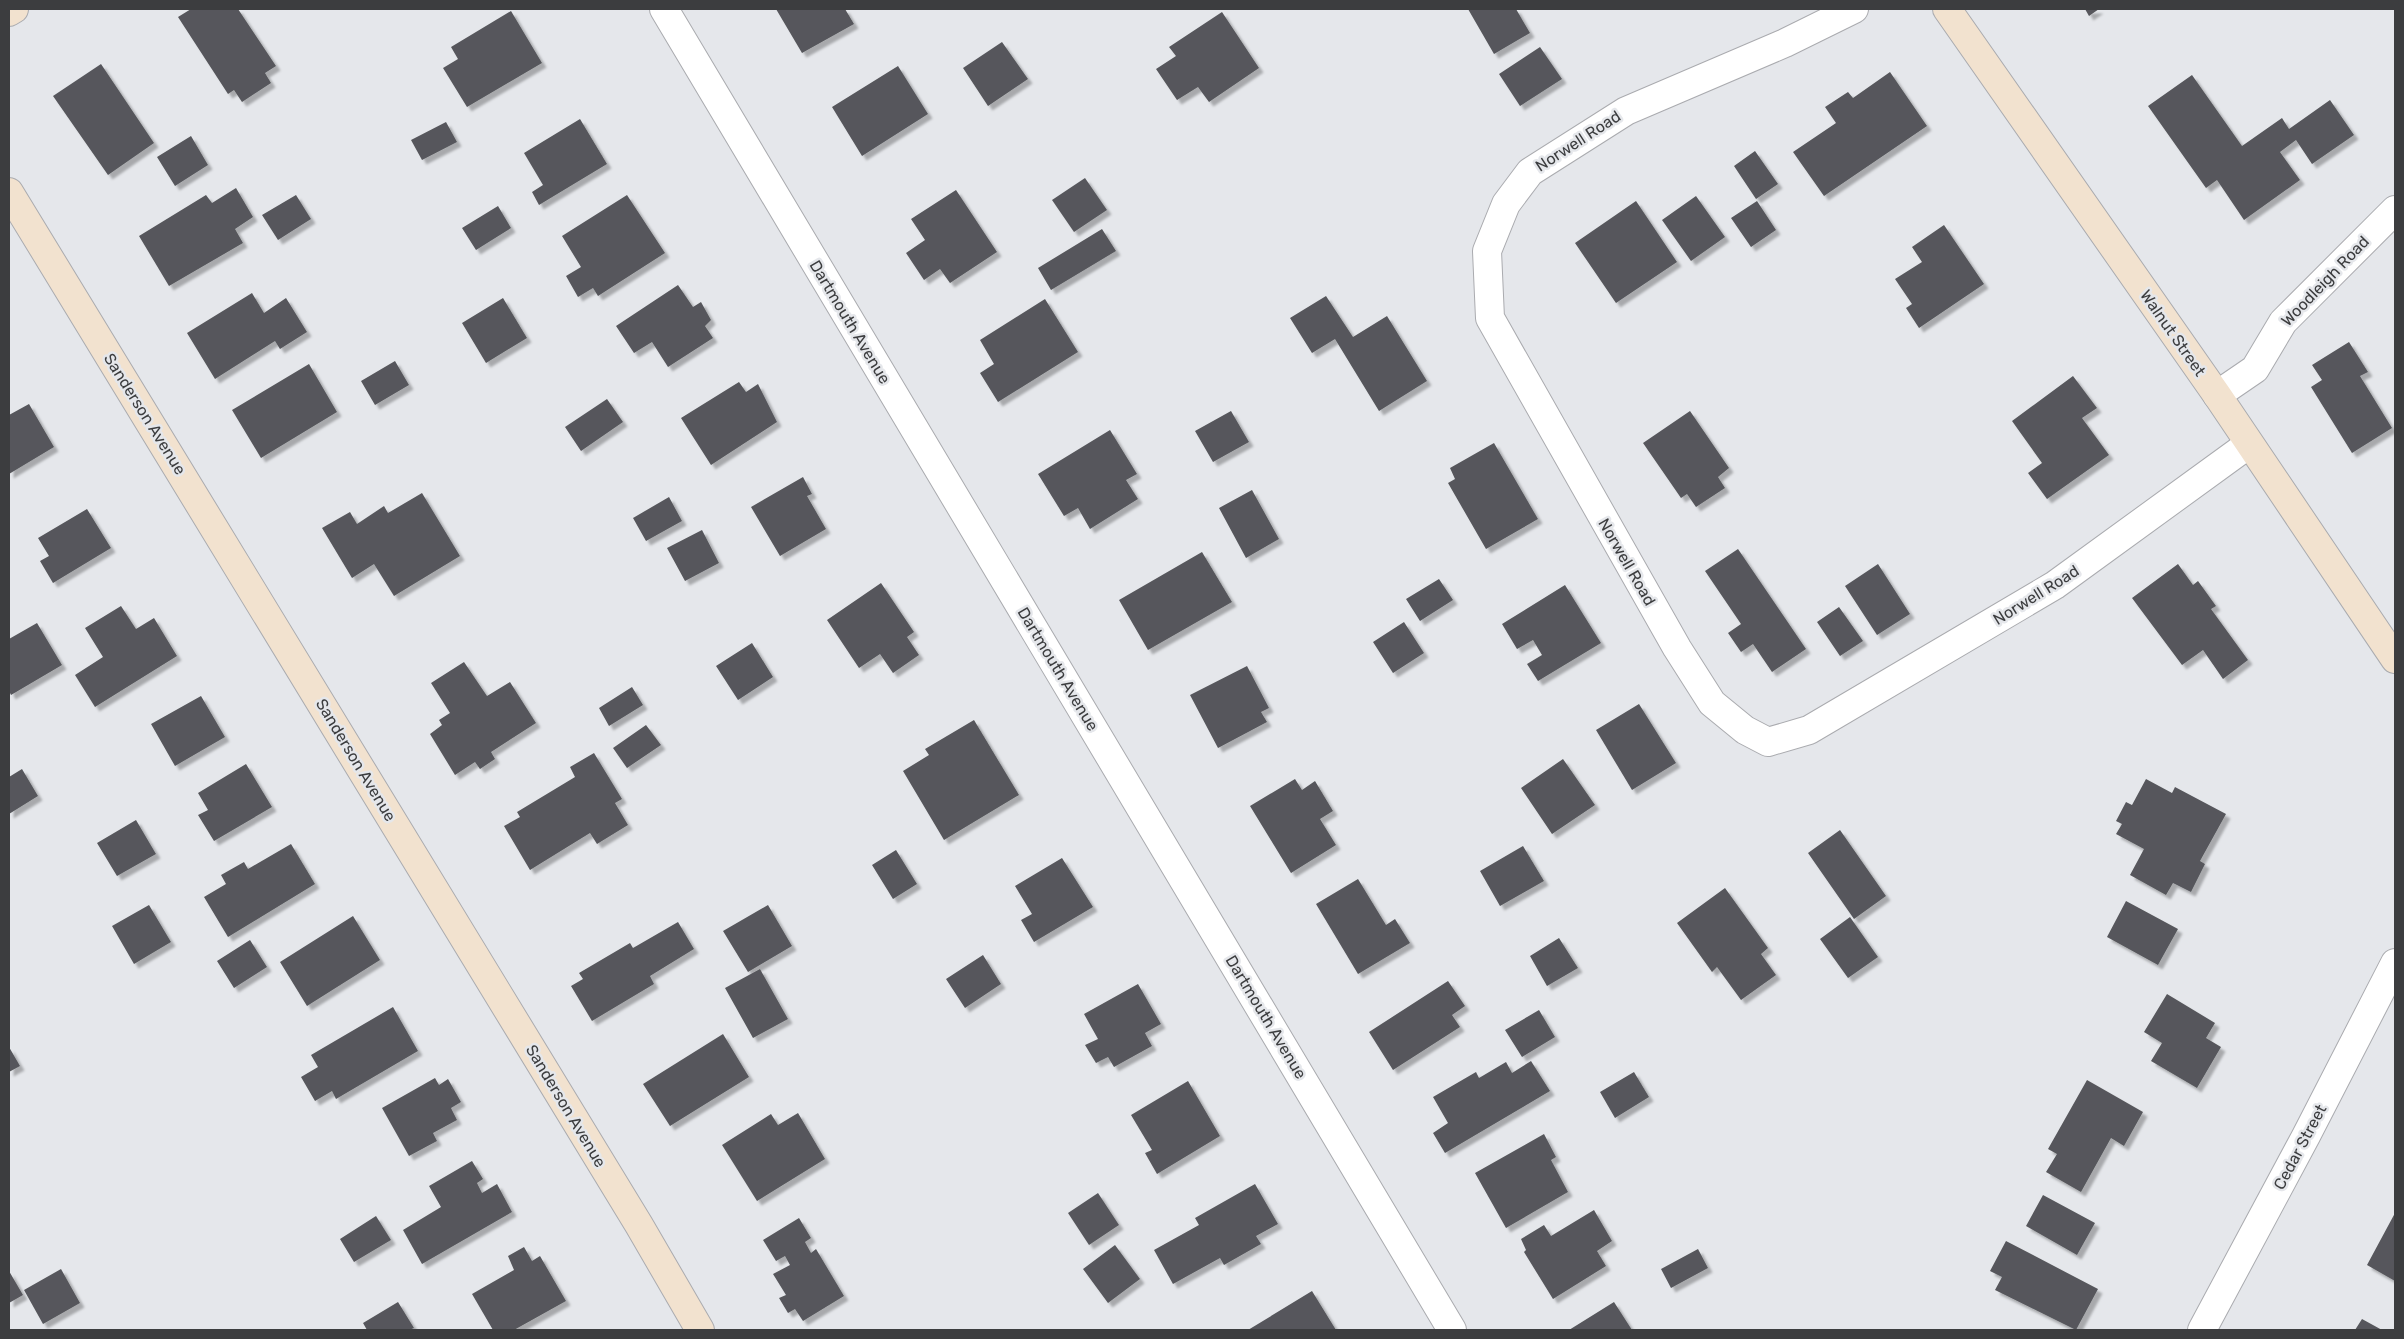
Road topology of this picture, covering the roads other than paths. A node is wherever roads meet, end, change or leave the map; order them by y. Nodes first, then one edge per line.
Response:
1 (14, 9) edge
2 (664, 9) edge
3 (1854, 9) edge
4 (1947, 9) edge
5 (9, 12) edge
6 (9, 192) edge
7 (2395, 210) edge
8 (2217, 395) junction
9 (2249, 444) junction
10 (2395, 659) edge
11 (2395, 963) edge
12 (700, 1330) edge
13 (1452, 1330) edge
14 (2202, 1330) edge

1 - 5 street
2 - 13 street, Dartmouth Avenue
3 - 9 street, Norwell Road
4 - 8 street, Walnut Street
6 - 12 street, Sanderson Avenue
7 - 8 street, Woodleigh Road
8 - 9 street, Walnut Street
9 - 10 street, Walnut Street
11 - 14 street, Cedar Street

